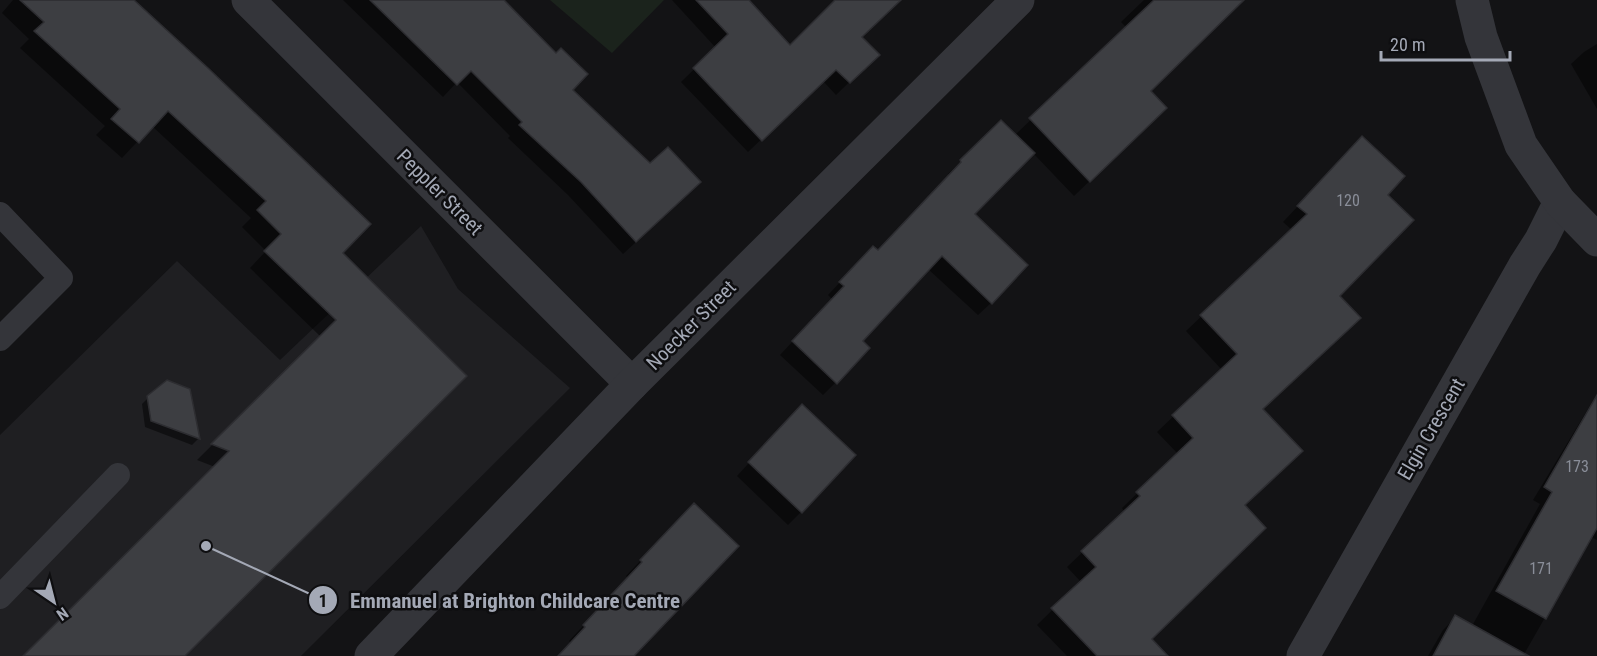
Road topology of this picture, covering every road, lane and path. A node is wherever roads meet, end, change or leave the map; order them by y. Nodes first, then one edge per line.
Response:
1 (248, 0) edge
2 (1018, 0) edge
3 (1472, 0) edge
4 (1560, 202) junction
5 (0, 214) edge
6 (1597, 240) edge
7 (0, 339) edge
8 (632, 384) junction
9 (118, 475) dead end
10 (0, 597) edge
11 (371, 656) edge
12 (1303, 656) edge

1 - 8 street, Peppler Street
2 - 8 street, Noecker Street
3 - 4 street
4 - 6 street
4 - 12 street, Elgin Crescent
5 - 7 lane
8 - 11 street, Noecker Street
9 - 10 lane

